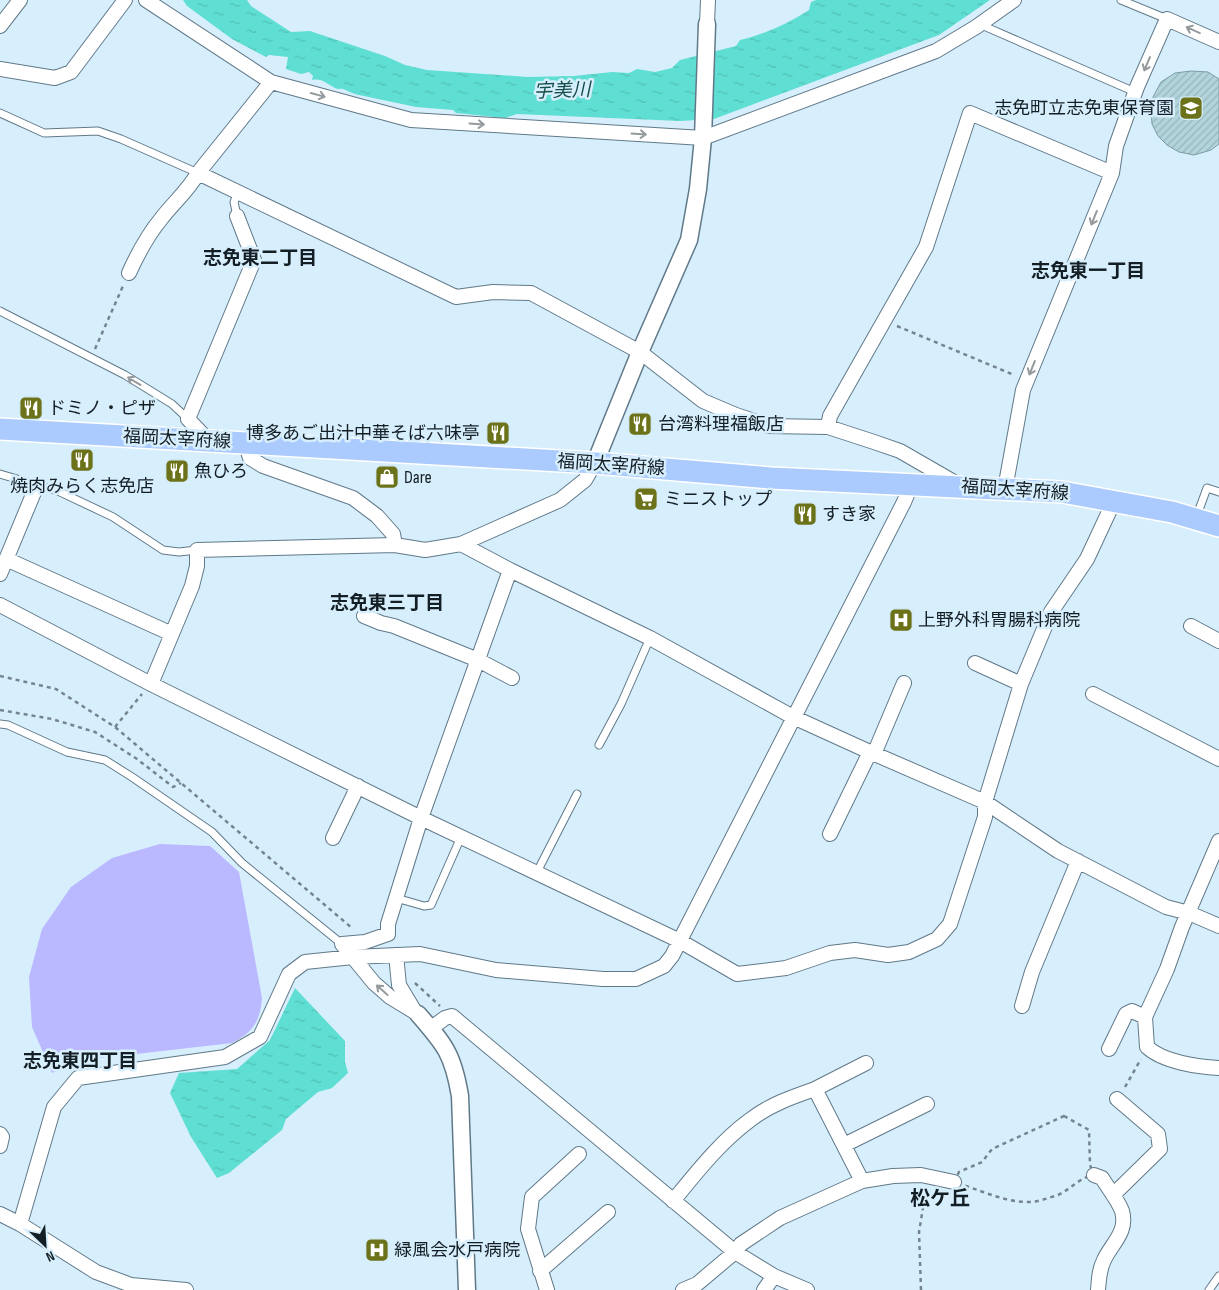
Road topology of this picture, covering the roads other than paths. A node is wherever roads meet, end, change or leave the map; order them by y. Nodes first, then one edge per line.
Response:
1 (20, 0) edge
2 (125, 0) edge
3 (146, 0) edge
4 (708, 0) edge
5 (1014, 0) edge
6 (1121, 0) edge
7 (1167, 19) junction
8 (982, 22) junction
9 (707, 24) joint
10 (0, 26) edge
11 (1219, 42) edge
12 (0, 68) edge
13 (271, 82) junction
14 (1135, 92) junction
15 (0, 113) edge
16 (703, 138) junction
17 (1112, 172) junction
18 (198, 173) junction
19 (238, 193) junction
20 (237, 216) joint
21 (129, 273) road end
22 (0, 311) edge
23 (640, 352) junction
24 (188, 420) junction
25 (828, 428) junction
26 (0, 429) edge
27 (208, 440) junction
28 (246, 442) junction
29 (595, 463) junction
30 (0, 474) edge
31 (911, 484) junction
32 (37, 485) junction
33 (961, 486) junction
34 (1005, 489) junction
35 (1219, 492) edge
36 (1114, 501) junction
37 (1196, 518) junction
38 (1219, 526) edge
39 (460, 544) junction
40 (395, 545) junction
41 (197, 550) junction
42 (6, 559) junction
43 (510, 570) junction
44 (0, 574) edge
45 (0, 605) edge
46 (364, 616) dead end
47 (1191, 626) dead end
48 (172, 634) junction
49 (650, 638) junction
50 (1219, 641) edge
51 (478, 660) junction
52 (975, 663) dead end
53 (512, 678) dead end
54 (904, 683) dead end
55 (151, 684) junction
56 (1020, 684) junction
57 (1092, 694) dead end
58 (793, 717) junction
59 (0, 724) edge
60 (599, 745) dead end
61 (872, 753) junction
62 (1219, 759) edge
63 (358, 786) junction
64 (577, 794) dead end
65 (985, 802) junction
66 (421, 818) junction
67 (830, 834) dead end
68 (461, 836) junction
69 (333, 838) dead end
70 (1219, 841) edge
71 (1078, 861) junction
72 (537, 872) junction
73 (396, 898) junction
74 (1189, 913) junction
75 (1219, 926) edge
76 (680, 941) junction
77 (342, 944) junction
78 (396, 955) junction
79 (353, 957) junction
80 (1022, 1006) dead end
81 (418, 1014) junction
82 (1145, 1017) junction
83 (430, 1029) junction
84 (1109, 1049) dead end
85 (866, 1063) dead end
86 (1219, 1068) edge
87 (815, 1088) junction
88 (1117, 1099) road end
89 (927, 1104) dead end
90 (0, 1134) edge
91 (844, 1145) junction
92 (0, 1146) edge
93 (579, 1154) dead end
94 (1094, 1176) road end
95 (862, 1181) junction
96 (954, 1182) road end
97 (1113, 1195) junction
98 (673, 1201) junction
99 (608, 1212) dead end
100 (0, 1214) edge
101 (20, 1224) junction
102 (735, 1252) junction
103 (540, 1271) junction
104 (774, 1276) junction
105 (1219, 1276) edge
106 (186, 1290) edge
107 (467, 1290) edge
108 (548, 1290) edge
109 (683, 1290) edge
110 (764, 1290) edge
111 (808, 1290) edge
112 (1098, 1290) edge
113 (1209, 1290) edge

1 - 10 street
2 - 12 street
3 - 13 street
4 - 9 street
5 - 8 street
6 - 7 lane
11 -> 7 street
7 -> 14 street
8 - 14 lane
8 - 16 street
9 - 16 street
13 -> 16 street
13 - 18 street
14 - 17 street
15 - 18 lane
16 - 23 street
17 - 25 street
17 -> 34 street
18 - 19 street
18 - 21 street
19 - 20 lane
19 - 23 street
20 - 24 street
24 -> 22 lane
23 - 25 street
23 - 29 street
24 - 27 street
25 - 33 street
26 - 27 main road, 福岡太宰府線
27 - 28 main road, 福岡太宰府線
28 - 29 main road, 福岡太宰府線
28 - 40 street
29 - 31 main road, 福岡太宰府線
29 - 39 street
30 - 32 lane
31 - 33 main road, 福岡太宰府線
31 - 58 street
32 - 41 lane
32 - 42 street
33 - 34 main road, 福岡太宰府線
34 - 36 main road, 福岡太宰府線
35 - 37 lane
36 - 37 main road, 福岡太宰府線
36 - 56 street
37 - 38 main road, 福岡太宰府線
39 - 40 street
39 - 43 street
40 - 41 street
41 - 48 street
42 - 44 street
42 - 48 street
43 - 49 street
43 - 51 street
45 - 55 street
46 - 51 street
47 - 50 street
48 - 55 street
49 - 58 street
49 - 60 lane
51 - 53 street
51 - 66 street
52 - 56 street
54 - 61 street
55 - 63 street
56 - 65 street
57 - 62 street
58 - 61 street
58 - 76 street
59 - 77 lane
61 - 65 street
61 - 67 street
63 - 66 street
63 - 69 street
64 - 72 lane
65 - 71 street
65 - 76 street
66 - 68 street
66 - 73 street
68 - 72 street
68 - 73 lane
70 - 74 street
71 - 74 street
71 - 80 street
72 - 76 street
73 - 77 street
74 - 75 street
74 - 82 street
76 - 78 street
77 - 79 street
78 - 79 street
78 - 81 street
81 -> 79 street
79 - 101 street
81 - 83 street
82 - 84 street
82 - 86 street
83 - 98 street
83 - 107 street
85 - 87 street
87 - 91 street
87 - 98 street
88 - 97 street
89 - 91 street
90 - 92 street
91 - 95 street
93 - 103 street
94 - 97 street
95 - 96 street
95 - 102 street
97 - 112 street
98 - 102 street
99 - 103 street
100 - 101 street
101 - 106 street
102 - 104 street
102 - 109 street
103 - 108 street
104 - 110 street
104 - 111 street
105 - 113 lane

